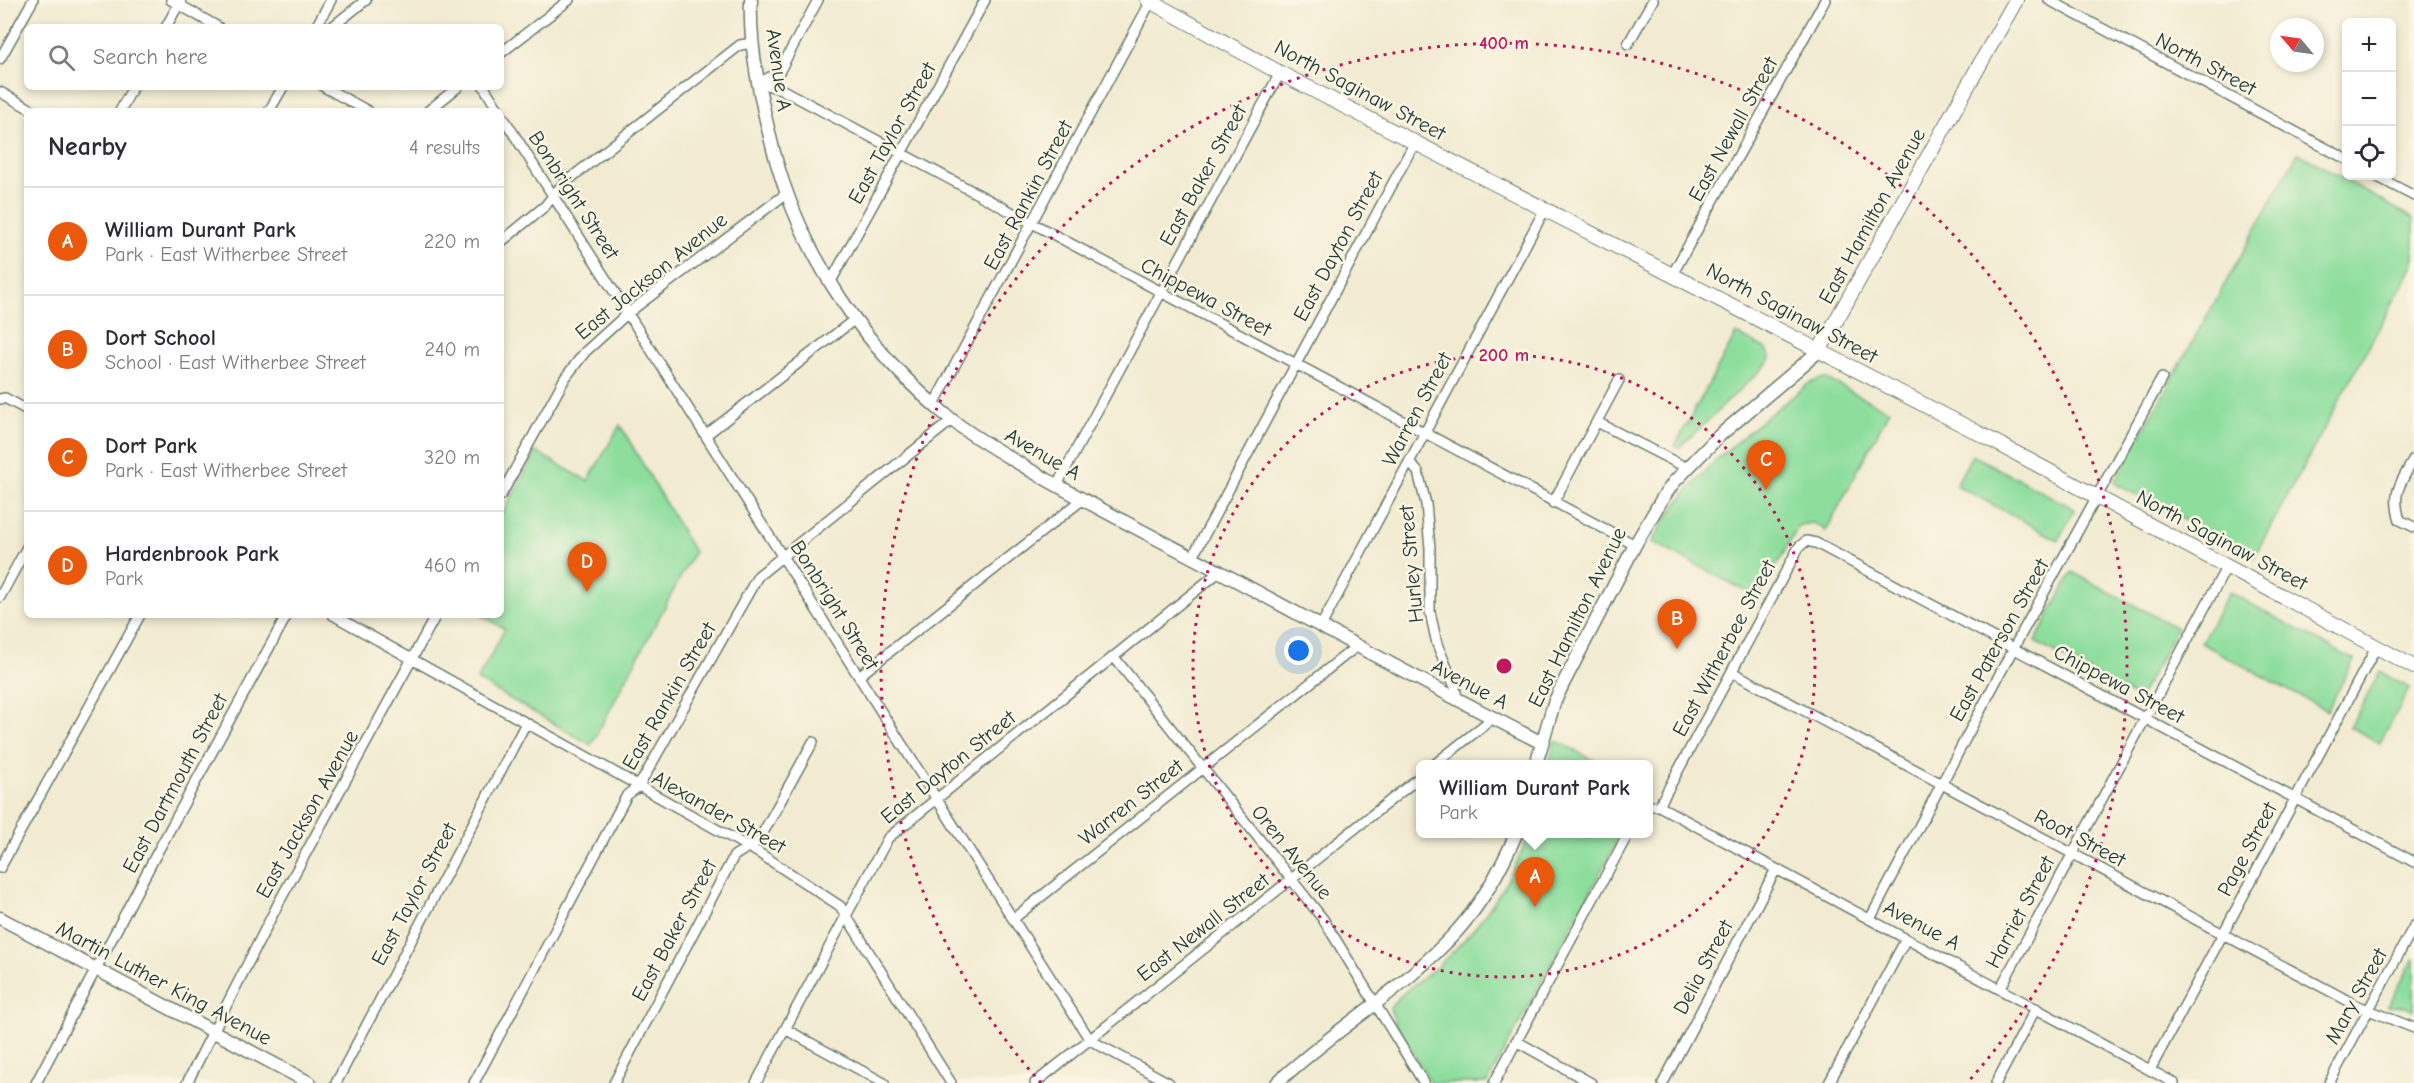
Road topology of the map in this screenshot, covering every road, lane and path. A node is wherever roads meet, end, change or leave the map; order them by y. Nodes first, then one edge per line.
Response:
1 (33, 0) edge
2 (331, 0) edge
3 (366, 0) edge
4 (569, 0) edge
5 (751, 0) edge
6 (818, 0) edge
7 (985, 0) edge
8 (1653, 0) edge
9 (1825, 0) edge
10 (2016, 0) edge
11 (2049, 0) edge
12 (177, 1) edge
13 (1150, 1) edge
14 (167, 24) edge
15 (213, 24) edge
16 (318, 24) edge
17 (336, 24) edge
18 (753, 43) junction
19 (1628, 44) dead end
20 (504, 51) edge
21 (0, 59) edge
22 (1280, 72) junction
23 (759, 83) junction
24 (131, 90) edge
25 (281, 90) edge
26 (330, 90) edge
27 (454, 90) edge
28 (486, 90) edge
29 (0, 92) edge
30 (29, 108) edge
31 (122, 108) edge
32 (271, 108) edge
33 (362, 108) edge
34 (432, 108) edge
35 (497, 108) edge
36 (504, 119) edge
37 (1415, 142) junction
38 (901, 153) junction
39 (2342, 157) edge
40 (2384, 180) edge
41 (787, 192) junction
42 (553, 196) junction
43 (2414, 196) edge
44 (1545, 209) junction
45 (1033, 224) junction
46 (504, 240) edge
47 (1672, 275) junction
48 (830, 283) junction
49 (1160, 292) junction
50 (628, 313) junction
51 (855, 319) junction
52 (1819, 351) junction
53 (1294, 364) junction
54 (2162, 378) dead end
55 (1619, 381) dead end
56 (0, 399) edge
57 (934, 404) junction
58 (24, 408) edge
59 (952, 420) junction
60 (1597, 422) junction
61 (1424, 434) junction
62 (706, 435) junction
63 (2414, 459) edge
64 (1409, 462) junction
65 (1687, 468) junction
66 (1057, 485) junction
67 (504, 490) edge
68 (2097, 497) junction
69 (1082, 500) junction
70 (1553, 503) junction
71 (2414, 527) edge
72 (1806, 541) joint
73 (1635, 545) junction
74 (24, 553) edge
75 (782, 556) junction
76 (1192, 558) junction
77 (2227, 566) junction
78 (1219, 572) junction
79 (0, 597) edge
80 (138, 618) edge
81 (285, 618) edge
82 (338, 618) edge
83 (433, 618) edge
84 (1321, 626) junction
85 (1357, 646) junction
86 (2377, 646) junction
87 (2013, 649) junction
88 (1114, 657) junction
89 (411, 659) junction
90 (2414, 667) edge
91 (1732, 672) junction
92 (859, 676) junction
93 (1457, 698) junction
94 (2144, 717) junction
95 (1493, 718) junction
96 (526, 723) junction
97 (813, 742) dead end
98 (1542, 743) junction
99 (1441, 760) edge
100 (1537, 760) edge
101 (1203, 768) junction
102 (1416, 780) edge
103 (1942, 784) junction
104 (638, 787) junction
105 (2294, 798) junction
106 (935, 799) junction
107 (1653, 806) edge
108 (1514, 838) edge
109 (1626, 838) edge
110 (747, 847) junction
111 (2072, 854) junction
112 (2414, 862) edge
113 (0, 868) edge
114 (1776, 869) junction
115 (1291, 880) junction
116 (846, 916) junction
117 (0, 918) edge
118 (1013, 919) junction
119 (1870, 919) junction
120 (2414, 926) edge
121 (2222, 935) junction
122 (1906, 939) junction
123 (96, 970) junction
124 (2000, 989) junction
125 (1374, 1004) junction
126 (2036, 1008) junction
127 (2367, 1011) junction
128 (2414, 1028) edge
129 (785, 1029) junction
130 (213, 1032) junction
131 (1090, 1040) junction
132 (1516, 1041) junction
133 (2150, 1070) junction
134 (2163, 1080) edge
135 (36, 1083) edge
136 (187, 1083) edge
137 (310, 1083) edge
138 (336, 1083) edge
139 (474, 1083) edge
140 (614, 1083) edge
141 (756, 1083) edge
142 (884, 1083) edge
143 (951, 1083) edge
144 (1035, 1083) edge
145 (1169, 1083) edge
146 (1277, 1083) edge
147 (1424, 1083) edge
148 (1494, 1083) edge
149 (1591, 1083) edge
150 (1663, 1083) edge
151 (1829, 1083) edge
152 (1996, 1083) edge
153 (2174, 1083) edge
154 (2329, 1083) edge

1 - 21 street
2 - 16 street
3 - 17 street
4 - 20 street
5 - 18 street, Avenue A
6 - 23 street
7 - 38 street, East Taylor Street
8 - 19 street
9 - 47 street, East Newall Street
10 - 52 main road, East Hamilton Avenue
11 - 39 street, North Street
12 - 14 street
12 - 15 street
13 - 22 main road, North Saginaw Street
13 - 45 street, East Rankin Street
18 - 23 street, Avenue A
18 - 42 street
22 - 37 main road, North Saginaw Street
22 - 49 street, East Baker Street
23 - 38 street, Chippewa Street
23 - 41 street, Avenue A
24 - 31 street
25 - 32 street
26 - 33 street
27 - 34 street
28 - 35 street, Bonbright Street
29 - 30 street
36 - 42 street, Bonbright Street
37 - 44 main road, North Saginaw Street
37 - 53 street, East Dayton Street
38 - 45 street, Chippewa Street
38 - 48 street, East Taylor Street
40 - 43 street
41 - 48 street, Avenue A
41 - 50 street, East Jackson Avenue
42 - 46 street
42 - 50 street, Bonbright Street
44 - 47 main road, North Saginaw Street
44 - 61 street, Warren Street
45 - 49 street, Chippewa Street
45 - 57 street, East Rankin Street
47 - 52 main road, North Saginaw Street
48 - 51 street, Avenue A
49 - 53 street, Chippewa Street
49 - 66 street, East Baker Street
50 - 62 street, Bonbright Street
50 - 67 street, East Jackson Avenue
51 - 57 street, Avenue A
51 - 62 street
52 - 65 street, East Hamilton Avenue
52 - 68 main road, North Saginaw Street
53 - 61 street, Chippewa Street
53 - 76 street, East Dayton Street
54 - 68 street, East Paterson Street
55 - 60 street
56 - 58 street
57 - 59 street, Avenue A
59 - 66 street, Avenue A
59 - 75 street, East Rankin Street
60 - 65 street
60 - 70 street
61 - 64 street, Warren Street
61 - 70 street, Chippewa Street
62 - 75 street, Bonbright Street
63 - 71 street
64 - 84 street, Warren Street
64 - 93 street, Hurley Street
65 - 73 street, East Hamilton Avenue
66 - 69 street, Avenue A
68 - 77 main road, North Saginaw Street
68 - 87 street, East Paterson Street
69 - 76 street, Avenue A
69 - 92 street
70 - 73 street, Chippewa Street
72 - 87 street, Chippewa Street
72 - 91 street, East Witherbee Street
73 - 98 street, East Hamilton Avenue
74 - 79 street
75 - 92 street, Bonbright Street
75 - 104 street, East Rankin Street
76 - 78 street, Avenue A
77 - 86 main road, North Saginaw Street
77 - 94 street, Harriet Street
78 - 84 street, Avenue A
78 - 88 street, East Dayton Street
80 - 113 street
81 - 123 street, East Dartmouth Street
82 - 89 street, Alexander Street
83 - 89 street, East Jackson Avenue
84 - 85 street, Avenue A
85 - 93 street, Avenue A
85 - 101 street, Warren Street
86 - 90 main road, North Saginaw Street
86 - 105 street, Page Street
87 - 94 street, Chippewa Street
87 - 103 street, East Paterson Street
88 - 101 street, Oren Avenue
88 - 106 street, East Dayton Street
89 - 96 street, Alexander Street
89 - 130 street, East Jackson Avenue
91 - 103 street, Root Street
91 - 107 street, East Witherbee Street
92 - 106 street, Bonbright Street
93 - 95 street, Avenue A
94 - 105 street, Chippewa Street
94 - 111 street, Harriet Street
95 - 98 street, Avenue A
95 - 99 street
96 - 104 street, Alexander Street
96 - 138 street, East Taylor Street
97 - 110 street, East Baker Street
98 - 100 street, East Hamilton Avenue
101 - 115 street, Oren Avenue
101 - 118 street, Warren Street
102 - 115 street, East Newall Street
103 - 111 street, Root Street
103 - 119 street, East Paterson Street
104 - 110 street, Alexander Street
104 - 139 street, East Rankin Street
105 - 112 street, Chippewa Street
105 - 121 street, Page Street
106 - 116 street, East Dayton Street
106 - 118 street, Bonbright Street
107 - 114 street, Avenue A
108 - 125 street
109 - 132 street
110 - 116 street, Alexander Street
110 - 140 street, East Baker Street
111 - 121 street, Root Street
111 - 124 street, Harriet Street
114 - 119 street, Avenue A
114 - 150 street, Delia Street
115 - 125 street, Oren Avenue
115 - 131 street, East Newall Street
116 - 129 street, East Dayton Street
116 - 143 street, Alexander Street
117 - 123 street, Martin Luther King Avenue
118 - 131 street, Bonbright Street
119 - 122 street, Avenue A
120 - 127 street, Mary Street
121 - 127 street, Root Street
121 - 133 street, Page Street
122 - 124 street, Avenue A
122 - 151 street
123 - 130 street, Martin Luther King Avenue
123 - 135 street, East Dartmouth Street
124 - 126 street, Avenue A
125 - 146 street
125 - 147 street, Oren Avenue
126 - 133 street, Avenue A
126 - 152 street
127 - 128 street, Root Street
127 - 154 street, Mary Street
129 - 141 street, East Dayton Street
129 - 142 street
130 - 136 street, East Jackson Avenue
130 - 137 street, Martin Luther King Avenue
131 - 144 street, East Newall Street
131 - 145 street, Bonbright Street
132 - 148 street
132 - 149 street
133 - 134 street, Avenue A
134 - 153 street, Avenue A

